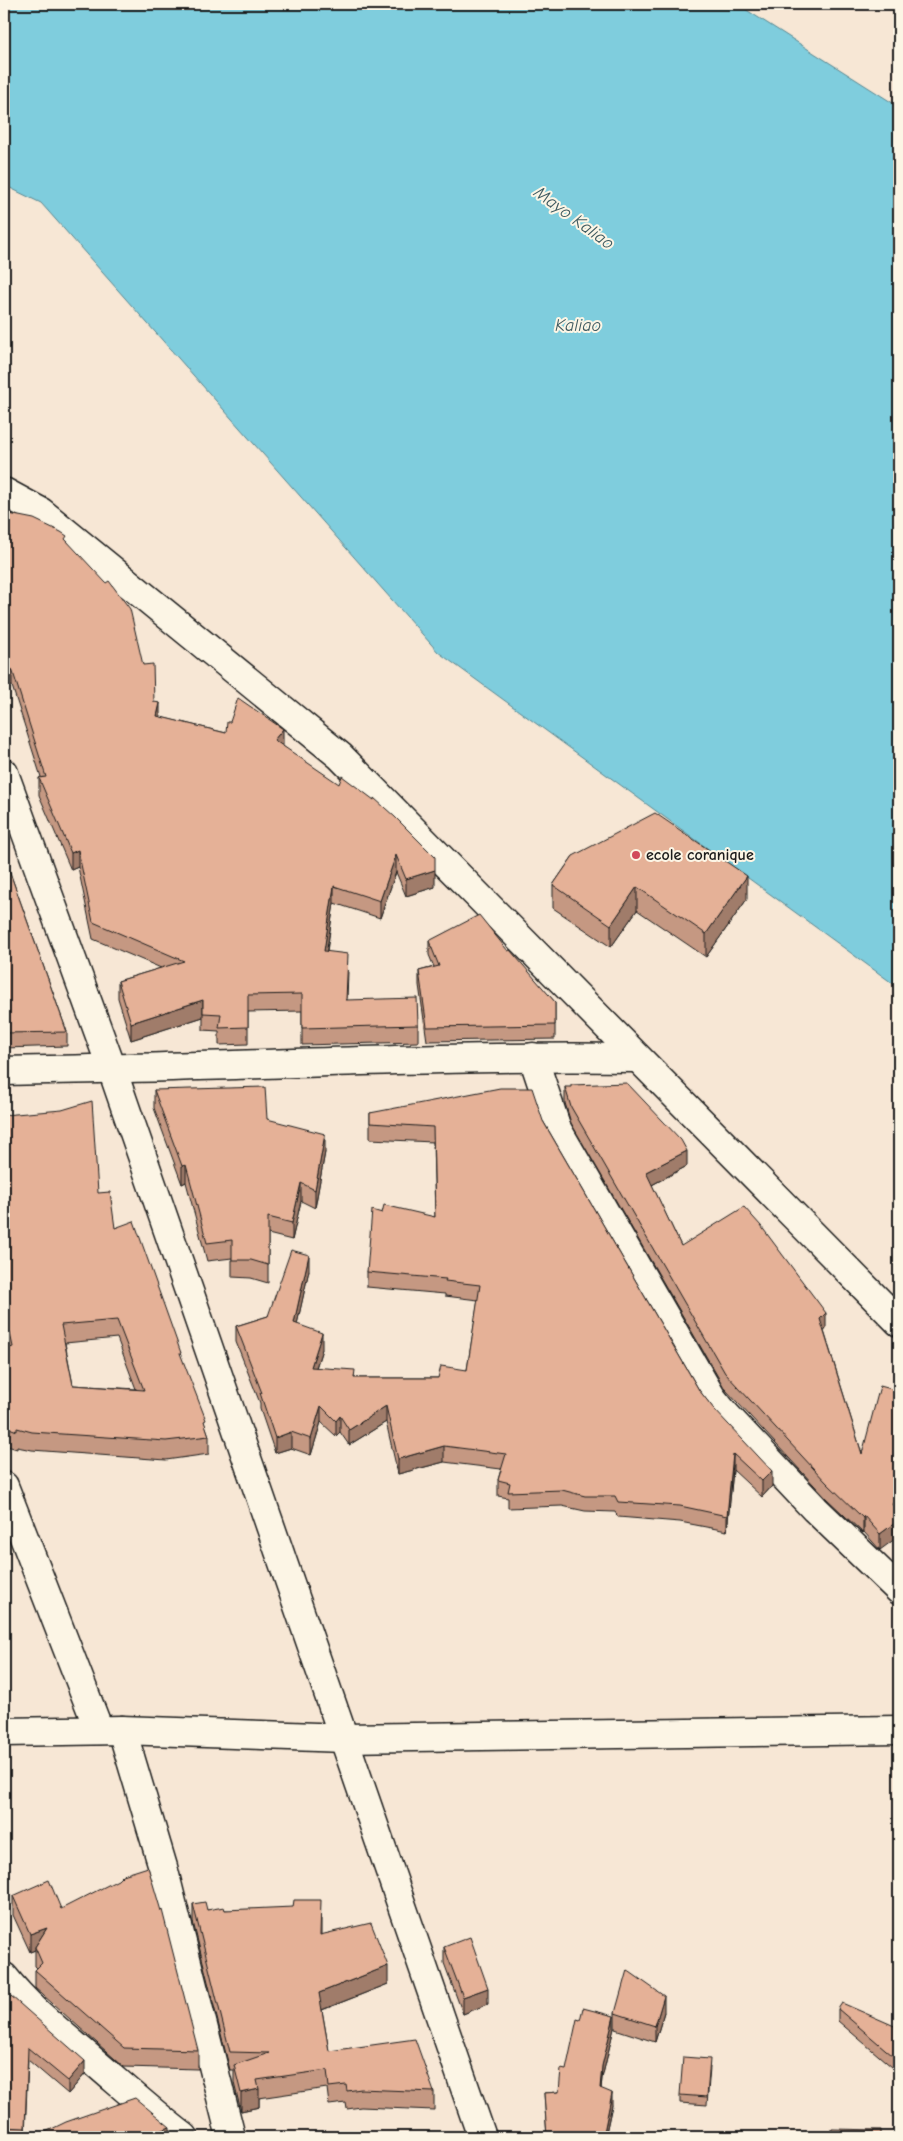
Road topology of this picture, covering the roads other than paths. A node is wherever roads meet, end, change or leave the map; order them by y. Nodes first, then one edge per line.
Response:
1 (4, 492) edge
2 (4, 773) edge
3 (533, 1057) junction
4 (637, 1058) junction
5 (112, 1069) junction
6 (4, 1070) edge
7 (899, 1322) edge
8 (4, 1486) edge
9 (899, 1590) edge
10 (111, 1730) junction
11 (899, 1730) edge
12 (4, 1732) edge
13 (344, 1738) junction
14 (4, 1977) edge
15 (184, 2137) edge
16 (231, 2137) edge
17 (482, 2137) edge

1 - 4 street
2 - 5 street
3 - 4 street
3 - 5 street
3 - 9 street
4 - 7 street
5 - 6 street
5 - 13 street
8 - 10 street
10 - 12 street
10 - 13 street
10 - 16 street
11 - 13 street
13 - 17 street
14 - 15 street

